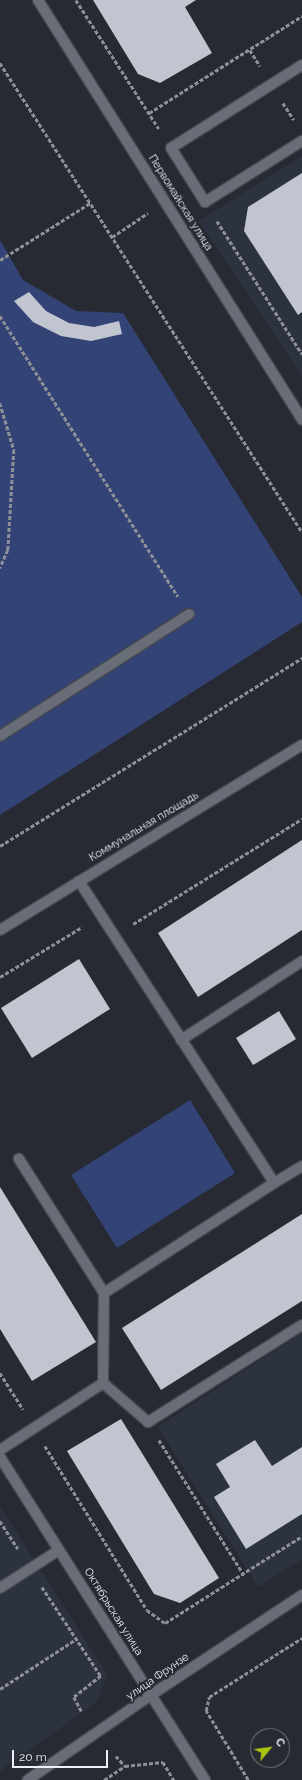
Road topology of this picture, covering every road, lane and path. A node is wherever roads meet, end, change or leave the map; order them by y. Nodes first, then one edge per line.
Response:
1 (38, 0) edge
2 (76, 0) edge
3 (302, 16) edge
4 (0, 64) edge
5 (302, 65) edge
6 (149, 114) junction
7 (302, 141) edge
8 (171, 148) junction
9 (205, 202) junction
10 (90, 203) junction
11 (0, 260) edge
12 (0, 316) edge
13 (302, 354) edge
14 (0, 403) edge
15 (302, 420) edge
16 (302, 532) edge
17 (0, 568) edge
18 (189, 614) joint
19 (302, 658) edge
20 (0, 736) edge
21 (302, 746) edge
22 (302, 819) edge
23 (0, 846) edge
24 (79, 881) junction
25 (0, 930) edge
26 (114, 936) junction
27 (302, 961) edge
28 (0, 977) edge
29 (181, 1040) junction
30 (19, 1159) dead end
31 (302, 1166) edge
32 (274, 1183) junction
33 (104, 1293) junction
34 (302, 1325) edge
35 (103, 1383) junction
36 (43, 1443) dead end
37 (164, 1449) dead end
38 (0, 1450) edge
39 (0, 1457) edge
40 (302, 1536) edge
41 (59, 1550) junction
42 (244, 1575) junction
43 (0, 1588) edge
44 (302, 1595) edge
45 (302, 1638) edge
46 (76, 1639) dead end
47 (84, 1651) dead end
48 (0, 1689) edge
49 (152, 1695) junction
50 (82, 1712) dead end
51 (116, 1756) dead end
52 (125, 1766) junction
53 (28, 1780) edge
54 (105, 1780) edge
55 (174, 1780) edge
56 (205, 1780) edge
57 (248, 1780) edge

1 - 15 street, Первомайская улица
2 - 6 path
3 - 6 path
4 - 10 path
5 - 8 street
6 - 8 path
7 - 9 street
8 - 9 street
9 - 13 path
10 - 11 path
10 - 16 path
12 - 18 path
14 - 17 path
18 - 20 street
19 - 23 path
21 - 24 street, Коммунальная площадь
22 - 26 path
24 - 25 street, Коммунальная площадь
24 - 26 street
26 - 28 path
26 - 29 street
27 - 29 street
29 - 32 street
30 - 33 street
31 - 32 street
32 - 33 street
33 - 35 street
34 - 35 street
35 - 38 street
36 - 42 path
37 - 42 path
39 - 41 street, Октябрьская улица
40 - 42 path
41 - 43 street
41 - 49 street, Октябрьская улица
44 - 49 street, улица Фрунзе
45 - 57 path
46 - 48 path
47 - 50 path
49 - 53 street, улица Фрунзе
49 - 56 street, Октябрьская улица
51 - 52 path
52 - 54 path
52 - 55 path

